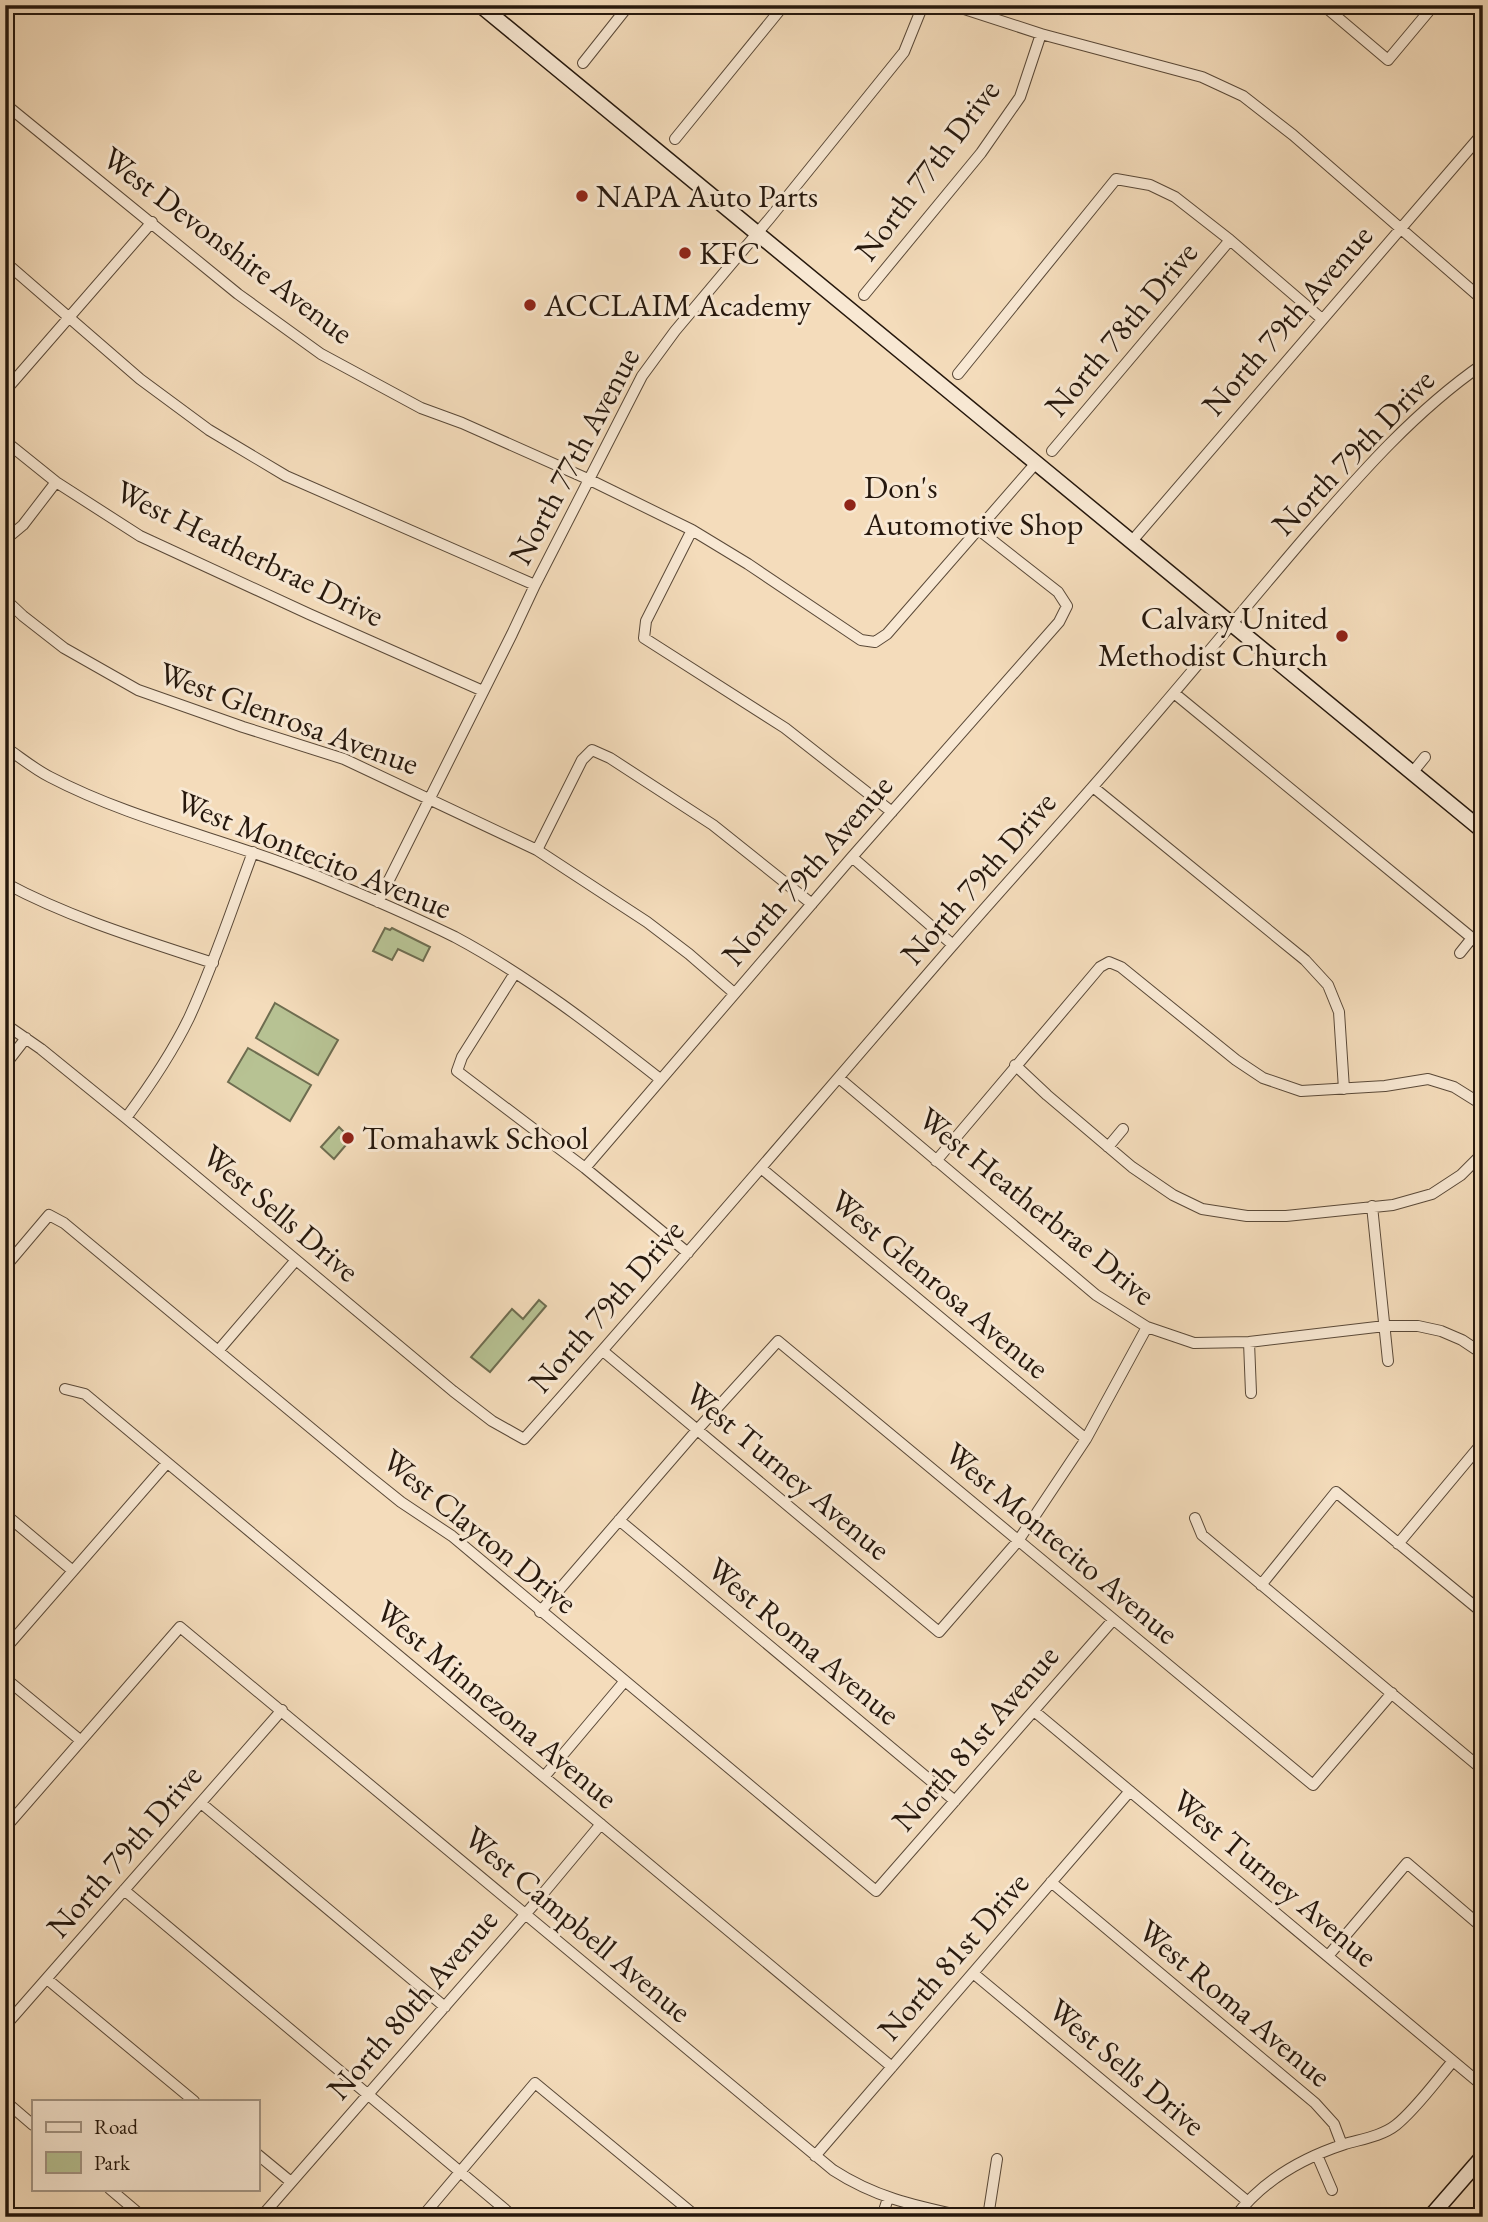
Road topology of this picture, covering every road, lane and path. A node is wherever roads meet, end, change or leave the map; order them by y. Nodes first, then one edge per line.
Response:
1 (11, 5) edge
2 (480, 5) edge
3 (629, 5) edge
4 (784, 5) edge
5 (923, 5) edge
6 (952, 5) edge
7 (1323, 5) edge
8 (1434, 5) edge
9 (5, 11) edge
10 (1041, 34) junction
11 (583, 62) dead end
12 (5, 104) edge
13 (1483, 133) edge
14 (675, 139) dead end
15 (152, 222) junction
16 (1401, 228) junction
17 (757, 233) junction
18 (1230, 240) junction
19 (5, 262) edge
20 (864, 295) dead end
21 (1483, 300) edge
22 (69, 318) junction
23 (1322, 319) junction
24 (1483, 364) edge
25 (958, 374) dead end
26 (5, 391) edge
27 (5, 441) edge
28 (1052, 451) dead end
29 (1036, 463) junction
30 (590, 480) junction
31 (56, 482) junction
32 (692, 530) junction
33 (979, 530) junction
34 (5, 540) edge
35 (1132, 541) junction
36 (535, 585) junction
37 (5, 599) edge
38 (1231, 623) junction
39 (483, 691) junction
40 (1174, 693) junction
41 (5, 747) edge
42 (1426, 757) dead end
43 (1412, 773) junction
44 (1093, 787) junction
45 (431, 799) junction
46 (892, 812) junction
47 (1483, 831) edge
48 (537, 850) junction
49 (253, 852) junction
50 (852, 857) junction
51 (5, 883) edge
52 (378, 902) junction
53 (812, 904) junction
54 (1472, 938) junction
55 (953, 945) junction
56 (1483, 947) edge
57 (1460, 953) dead end
58 (213, 963) junction
59 (515, 973) junction
60 (734, 993) junction
61 (5, 1024) edge
62 (26, 1038) junction
63 (5, 1065) edge
64 (1015, 1065) junction
65 (839, 1078) junction
66 (660, 1079) junction
67 (1344, 1089) junction
68 (1483, 1108) edge
69 (126, 1118) junction
70 (1123, 1129) dead end
71 (1108, 1147) junction
72 (1483, 1153) edge
73 (936, 1161) junction
74 (585, 1168) junction
75 (761, 1168) junction
76 (1372, 1206) junction
77 (688, 1253) junction
78 (296, 1259) junction
79 (5, 1267) edge
80 (1385, 1325) junction
81 (1147, 1327) junction
82 (1249, 1342) junction
83 (218, 1351) junction
84 (603, 1351) junction
85 (1483, 1354) edge
86 (1388, 1361) dead end
87 (65, 1389) dead end
88 (1251, 1393) dead end
89 (697, 1430) junction
90 (524, 1439) joint
91 (1086, 1439) junction
92 (1483, 1442) edge
93 (167, 1463) junction
94 (5, 1514) edge
95 (1195, 1518) dead end
96 (620, 1520) junction
97 (1018, 1541) junction
98 (1398, 1544) junction
99 (73, 1571) junction
100 (1261, 1585) junction
101 (540, 1612) junction
102 (1483, 1614) edge
103 (1113, 1619) junction
104 (5, 1649) edge
105 (5, 1678) edge
106 (624, 1682) junction
107 (1392, 1693) junction
108 (282, 1710) junction
109 (1034, 1711) junction
110 (80, 1740) junction
111 (1483, 1770) edge
112 (544, 1777) junction
113 (1130, 1791) junction
114 (955, 1801) junction
115 (201, 1803) junction
116 (601, 1825) junction
117 (6, 1827) edge
118 (1051, 1882) junction
119 (124, 1890) junction
120 (876, 1891) joint
121 (525, 1914) junction
122 (1483, 1927) edge
123 (1328, 1956) junction
124 (973, 1973) junction
125 (47, 1979) junction
126 (445, 2007) junction
127 (5, 2026) edge
128 (1453, 2061) junction
129 (892, 2067) junction
130 (1483, 2086) edge
131 (368, 2095) junction
132 (193, 2100) edge
133 (5, 2101) edge
134 (32, 2124) edge
135 (1342, 2145) junction
136 (1317, 2155) junction
137 (259, 2156) edge
138 (815, 2156) junction
139 (1483, 2156) edge
140 (997, 2159) dead end
141 (460, 2172) junction
142 (291, 2182) junction
143 (111, 2190) edge
144 (1332, 2190) dead end
145 (888, 2198) junction
146 (1247, 2201) junction
147 (143, 2217) edge
148 (261, 2217) edge
149 (422, 2217) edge
150 (514, 2217) edge
151 (697, 2217) edge
152 (882, 2217) edge
153 (966, 2217) edge
154 (988, 2217) edge
155 (1235, 2217) edge
156 (1430, 2217) edge

1 - 9 main road
2 - 17 main road
3 - 11 street
4 - 14 street
5 - 17 street, North 77th Avenue
6 - 10 street
7 - 8 street
10 - 16 street
10 - 20 street, North 77th Drive
12 - 15 street, West Devonshire Avenue
13 - 16 street, North 79th Avenue
15 - 22 street
15 - 30 street, West Devonshire Avenue
16 - 21 street
16 - 23 street, North 79th Avenue
17 - 29 main road
17 - 30 street, North 77th Avenue
18 - 23 street
18 - 25 street
18 - 28 street, North 78th Drive
19 - 22 street
22 - 26 street
22 - 36 street
23 - 35 street, North 79th Avenue
24 - 38 street, North 79th Drive
27 - 31 street, West Heatherbrae Drive
29 - 33 street
29 - 35 main road
30 - 32 street, West Devonshire Avenue
30 - 36 street, North 77th Avenue
31 - 34 street
31 - 39 street, West Heatherbrae Drive
32 - 33 street, West Devonshire Avenue
32 - 46 street
33 - 46 street, North 79th Avenue
35 - 38 main road
36 - 39 street, North 77th Avenue
37 - 45 street, West Glenrosa Avenue
38 - 40 street, North 79th Drive
38 - 43 main road
39 - 45 street, North 77th Avenue
40 - 44 street, North 79th Drive
40 - 54 street
41 - 49 street, West Montecito Avenue
42 - 43 street
43 - 47 main road
44 - 55 street, North 79th Drive
44 - 67 street
45 - 48 street, West Glenrosa Avenue
45 - 52 street, North 77th Avenue
46 - 50 street, North 79th Avenue
48 - 53 street
48 - 60 street, West Glenrosa Avenue
49 - 52 street, West Montecito Avenue
49 - 58 street
50 - 53 street, North 79th Avenue
50 - 55 street
51 - 58 street
52 - 59 street, West Montecito Avenue
53 - 60 street, North 79th Avenue
54 - 56 street
54 - 57 street
55 - 65 street, North 79th Drive
58 - 69 street
59 - 66 street, West Montecito Avenue
59 - 74 street
60 - 66 street, North 79th Avenue
61 - 62 street, West Sells Drive
62 - 63 street
62 - 69 street, West Sells Drive
64 - 67 street
64 - 71 street
64 - 73 street
65 - 73 street, West Heatherbrae Drive
65 - 75 street, North 79th Drive
66 - 74 street, North 79th Avenue
67 - 68 street
69 - 78 street, West Sells Drive
70 - 71 street
71 - 76 street
72 - 76 street
73 - 81 street, West Heatherbrae Drive
74 - 77 street
75 - 77 street, North 79th Drive
75 - 91 street, West Glenrosa Avenue
76 - 80 street
77 - 84 street, North 79th Drive
78 - 83 street
78 - 90 street, West Sells Drive
79 - 83 street, West Clayton Drive
80 - 82 street, West Heatherbrae Drive
80 - 85 street, West Heatherbrae Drive
80 - 86 street
81 - 82 street, West Heatherbrae Drive
81 - 91 street
82 - 88 street
83 - 101 street, West Clayton Drive
84 - 89 street, West Turney Avenue
84 - 90 street, North 79th Drive
87 - 93 street, West Minnezona Avenue
89 - 96 street
89 - 97 street, West Montecito Avenue
89 - 97 street, West Turney Avenue
91 - 97 street
92 - 98 street
93 - 99 street
93 - 112 street, West Minnezona Avenue
94 - 99 street
95 - 100 street
96 - 101 street
96 - 114 street, West Roma Avenue
97 - 103 street, West Montecito Avenue
98 - 100 street
98 - 102 street
99 - 104 street
100 - 107 street
101 - 106 street, West Clayton Drive
103 - 107 street, West Montecito Avenue
103 - 109 street, North 81st Avenue
105 - 110 street
106 - 112 street
106 - 120 street, West Clayton Drive
107 - 111 street
108 - 110 street, West Campbell Avenue
108 - 115 street, North 79th Drive
108 - 121 street, West Campbell Avenue
109 - 113 street, West Turney Avenue
109 - 114 street, North 81st Avenue
110 - 117 street
112 - 116 street, West Minnezona Avenue
113 - 118 street, North 81st Drive
113 - 123 street, West Turney Avenue
114 - 120 street, North 81st Avenue
115 - 119 street, North 79th Drive
115 - 126 street
116 - 121 street, North 80th Avenue
116 - 129 street, West Minnezona Avenue
118 - 124 street, North 81st Drive
118 - 135 street, West Roma Avenue
119 - 125 street, North 79th Drive
119 - 131 street
121 - 126 street, North 80th Avenue
121 - 138 street, West Campbell Avenue
122 - 123 street
123 - 128 street, West Turney Avenue
124 - 129 street, North 81st Drive
124 - 146 street, West Sells Drive
125 - 127 street, North 79th Drive
125 - 132 street
126 - 131 street, North 80th Avenue
128 - 130 street, West Turney Avenue
128 - 135 street
129 - 138 street, North 81st Drive
131 - 141 street
131 - 142 street, North 80th Avenue
133 - 134 street
135 - 136 street
136 - 144 street
136 - 146 street
137 - 142 street
138 - 145 street, West Campbell Avenue
139 - 156 main road
140 - 154 street
141 - 149 street
141 - 150 street
141 - 151 street
142 - 148 street, North 80th Avenue
143 - 147 street
145 - 152 street
145 - 153 street, West Campbell Avenue
146 - 155 street

